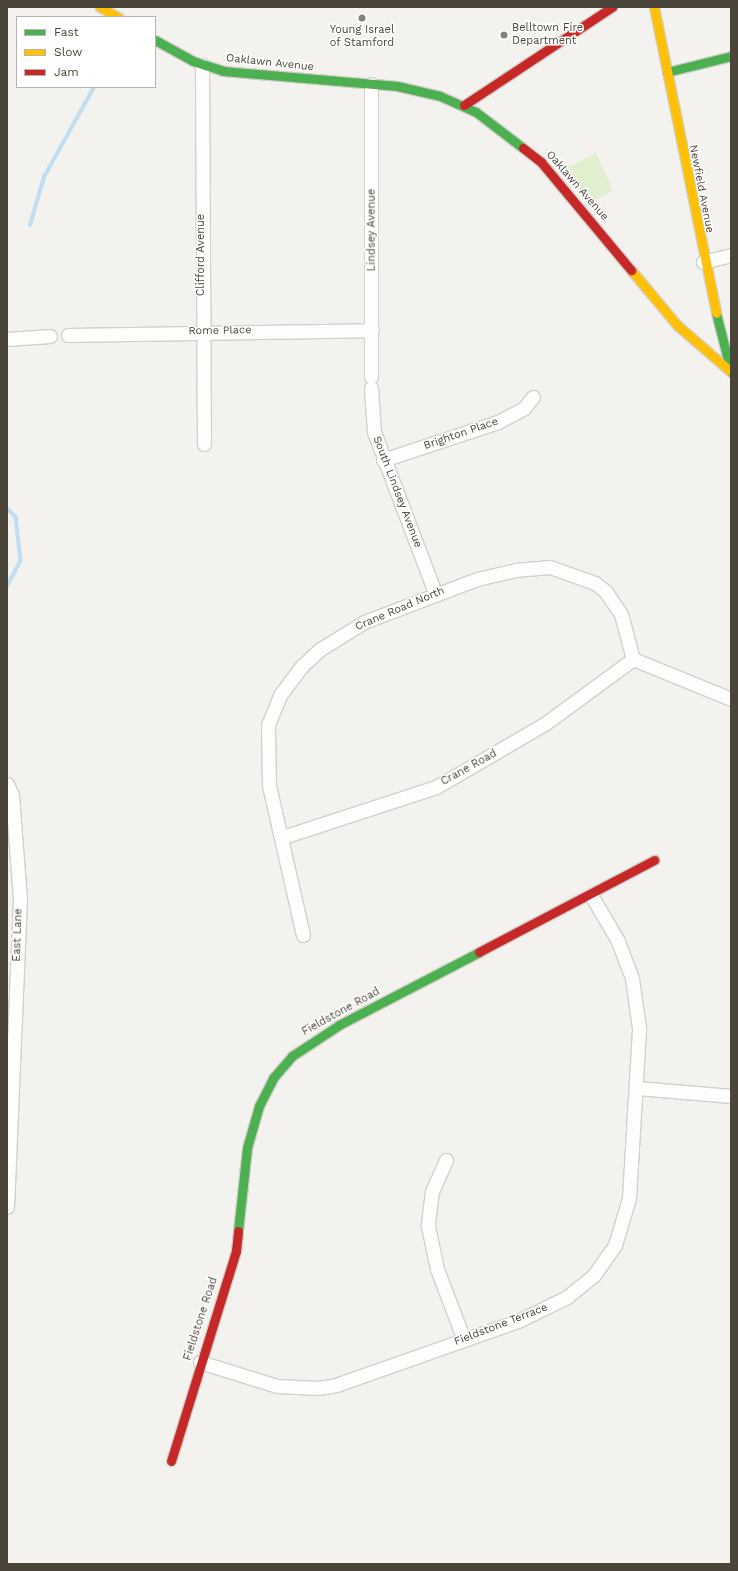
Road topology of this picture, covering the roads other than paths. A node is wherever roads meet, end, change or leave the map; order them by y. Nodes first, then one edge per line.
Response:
1 (100, 7) edge
2 (612, 7) edge
3 (654, 7) edge
4 (116, 16) edge
5 (156, 41) edge
6 (731, 56) edge
7 (202, 65) junction
8 (666, 72) junction
9 (371, 84) junction
10 (464, 105) junction
11 (731, 255) edge
12 (703, 262) junction
13 (372, 330) junction
14 (202, 331) junction
15 (68, 335) dead end
16 (50, 336) dead end
17 (7, 339) edge
18 (731, 372) edge
19 (371, 383) joint
20 (533, 397) dead end
21 (204, 444) dead end
22 (383, 460) junction
23 (436, 593) junction
24 (633, 659) junction
25 (731, 699) edge
26 (7, 784) edge
27 (284, 837) junction
28 (654, 860) dead end
29 (592, 895) junction
30 (303, 935) dead end
31 (638, 1088) junction
32 (731, 1096) edge
33 (7, 1152) edge
34 (446, 1160) dead end
35 (7, 1207) edge
36 (464, 1340) junction
37 (200, 1362) junction
38 (171, 1461) dead end

1 - 4 street
2 - 10 street
3 - 8 street, Newfield Avenue
5 - 7 street, Oaklawn Avenue
6 - 8 street
7 - 9 street, Oaklawn Avenue
7 - 14 street, Clifford Avenue
8 - 12 street, Newfield Avenue
9 - 10 street, Oaklawn Avenue
9 - 13 street, Lindsey Avenue
10 - 18 street, Oaklawn Avenue
11 - 12 street
12 - 18 street, Newfield Avenue
13 - 14 street, Rome Place
13 - 19 street, Lindsey Avenue
14 - 15 street, Rome Place
14 - 21 street, Clifford Avenue
16 - 17 street
19 - 22 street, South Lindsey Avenue
20 - 22 street, Brighton Place
22 - 23 street, South Lindsey Avenue
23 - 24 street, Crane Road North
23 - 27 street, Crane Road North
24 - 25 street
24 - 27 street, Crane Road
26 - 33 street, East Lane
27 - 30 street, Crane Road North
28 - 29 street, Fieldstone Road
29 - 31 street, Fieldstone Terrace
29 - 37 street, Fieldstone Road
31 - 32 street
31 - 36 street, Fieldstone Terrace
33 - 35 street, East Lane
34 - 36 street
36 - 37 street, Fieldstone Terrace
37 - 38 street, Fieldstone Road

